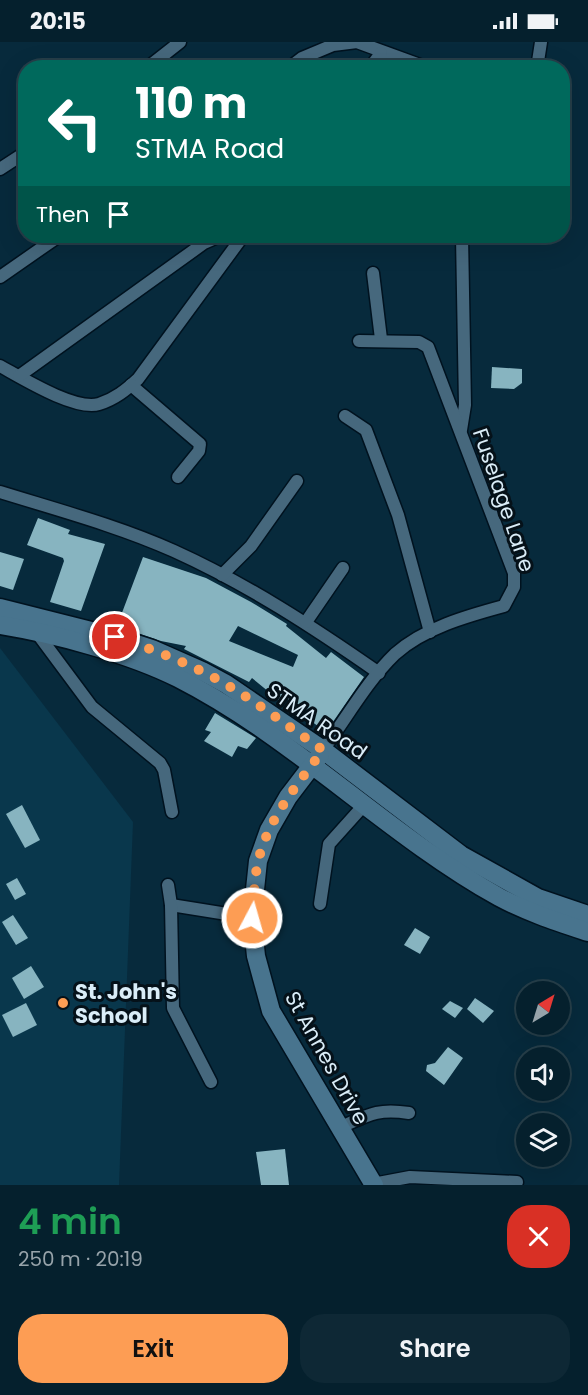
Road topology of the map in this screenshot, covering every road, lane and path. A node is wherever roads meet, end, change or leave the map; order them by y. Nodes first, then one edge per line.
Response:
1 (180, 42) edge
2 (541, 42) edge
3 (381, 53) junction
4 (157, 60) edge
5 (299, 60) edge
6 (376, 60) edge
7 (403, 60) edge
8 (538, 60) edge
9 (18, 157) edge
10 (0, 169) edge
11 (49, 243) edge
12 (204, 243) edge
13 (238, 243) edge
14 (462, 243) edge
15 (373, 273) dead end
16 (0, 277) edge
17 (381, 339) junction
18 (359, 341) dead end
19 (0, 366) edge
20 (19, 376) junction
21 (131, 385) junction
22 (345, 417) dead end
23 (460, 431) junction
24 (178, 477) dead end
25 (297, 481) dead end
26 (0, 492) edge
27 (343, 568) dead end
28 (222, 575) junction
29 (0, 608) edge
30 (306, 622) junction
31 (0, 624) edge
32 (430, 632) junction
33 (37, 633) junction
34 (379, 673) junction
35 (317, 758) junction
36 (364, 805) junction
37 (172, 812) dead end
38 (168, 885) dead end
39 (321, 904) dead end
40 (171, 905) junction
41 (588, 915) edge
42 (252, 918) junction
43 (588, 932) edge
44 (210, 1082) dead end
45 (409, 1113) dead end
46 (339, 1128) junction
47 (517, 1182) dead end
48 (373, 1185) edge

1 - 4 street
2 - 8 street
3 - 5 street
3 - 6 street
3 - 7 street
9 - 10 street
11 - 16 street
12 - 20 street
13 - 21 street
14 - 23 street
15 - 17 street
17 - 18 street, Fuselage Lane
17 - 23 street, Fuselage Lane
19 - 20 street
20 - 21 street
21 - 24 street
22 - 32 street
23 - 32 street, Fuselage Lane
25 - 28 street
26 - 28 street
27 - 30 street
28 - 30 street
29 - 35 main road, STMA Road
30 - 34 street
31 - 33 main road, STMA Road
32 - 34 street, Fuselage Lane
33 - 35 main road, STMA Road
33 - 37 street
34 - 35 street, Fuselage Lane
35 - 36 main road, STMA Road
35 - 41 main road, STMA Road
35 - 42 main road, St Annes Drive
36 - 39 street
36 - 43 main road, STMA Road
38 - 40 street
40 - 42 street
40 - 44 street
42 - 46 main road, St Annes Drive
45 - 46 street
46 - 48 main road, St Annes Drive
47 - 48 street

